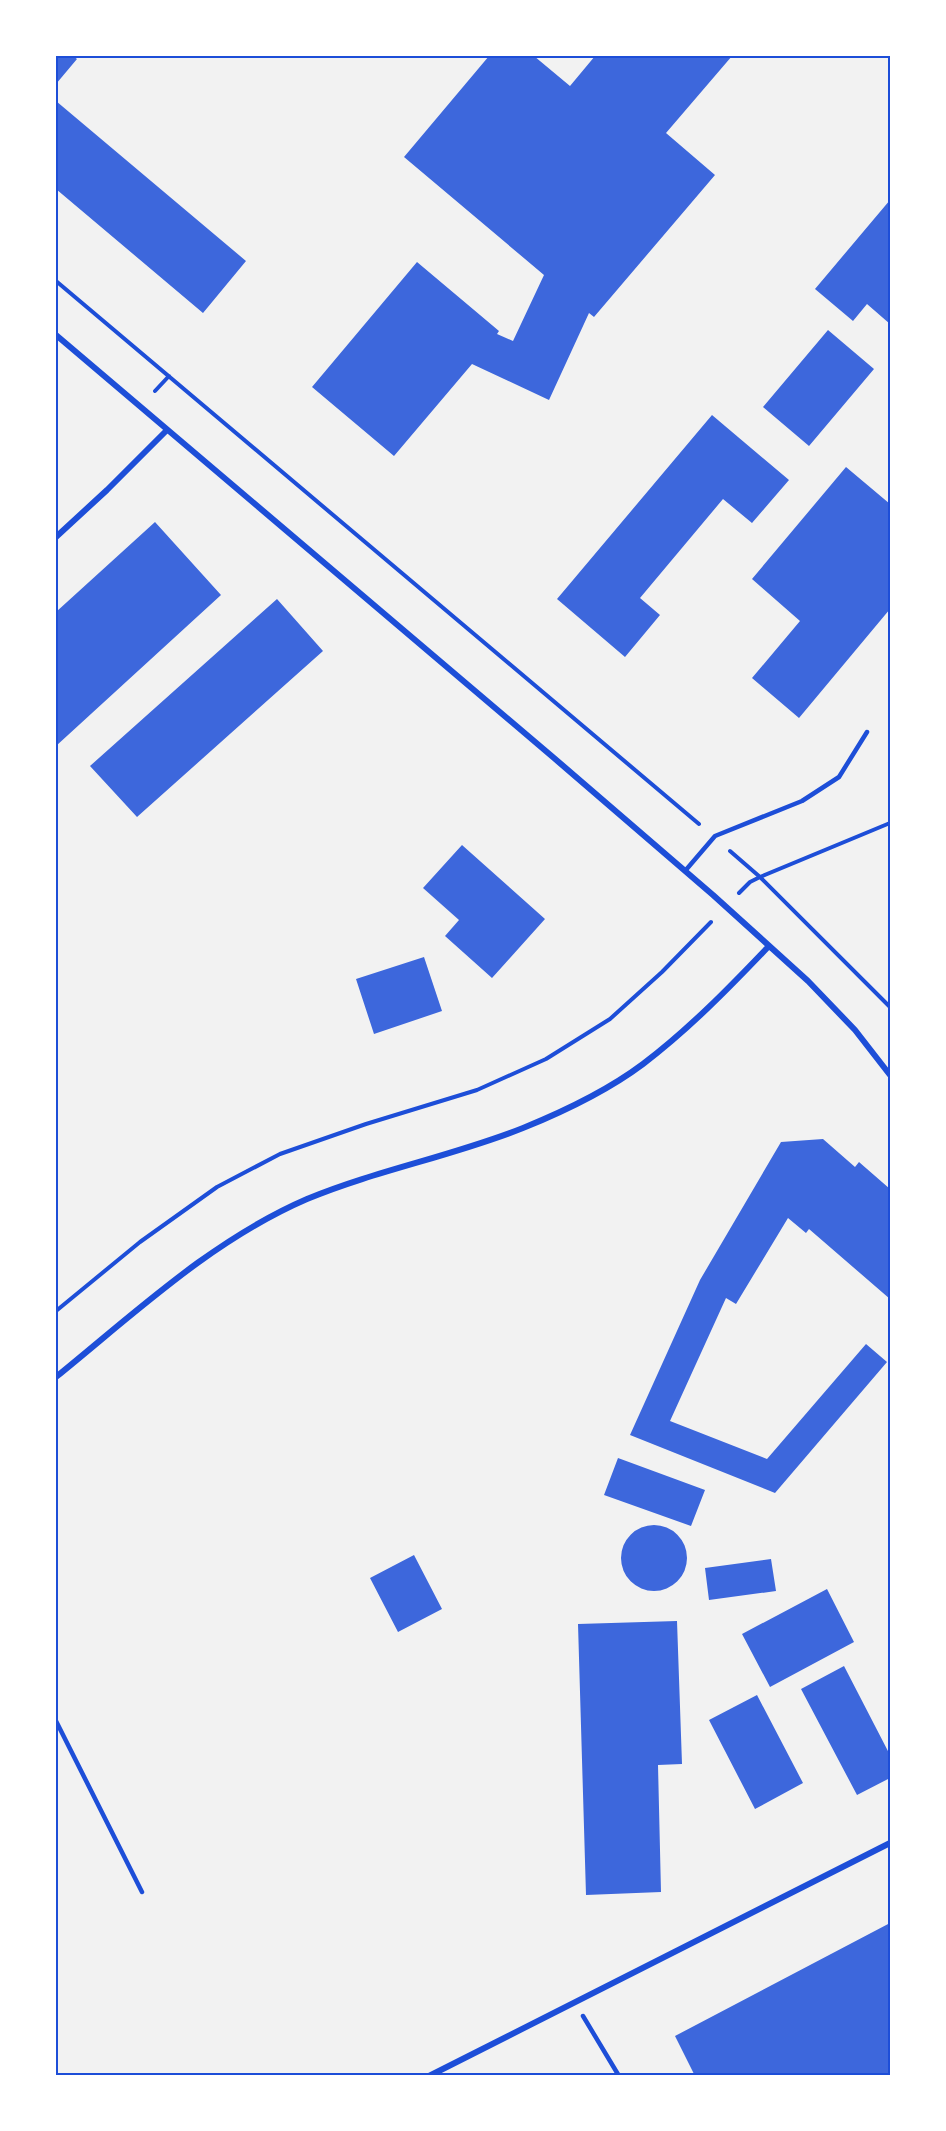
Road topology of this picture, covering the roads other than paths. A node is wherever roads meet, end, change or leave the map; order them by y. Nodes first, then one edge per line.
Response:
1 (56, 335) edge
2 (167, 430) junction
3 (56, 537) edge
4 (867, 732) dead end
5 (686, 871) junction
6 (769, 946) junction
7 (891, 1075) edge
8 (56, 1377) edge
9 (56, 1721) edge
10 (891, 1843) edge
11 (142, 1892) dead end
12 (583, 2016) dead end
13 (429, 2076) edge
14 (619, 2076) edge

1 - 2 street
2 - 3 street
2 - 5 street
4 - 5 lane
5 - 6 street
6 - 7 street
6 - 8 street
9 - 11 lane
10 - 13 street
12 - 14 lane

